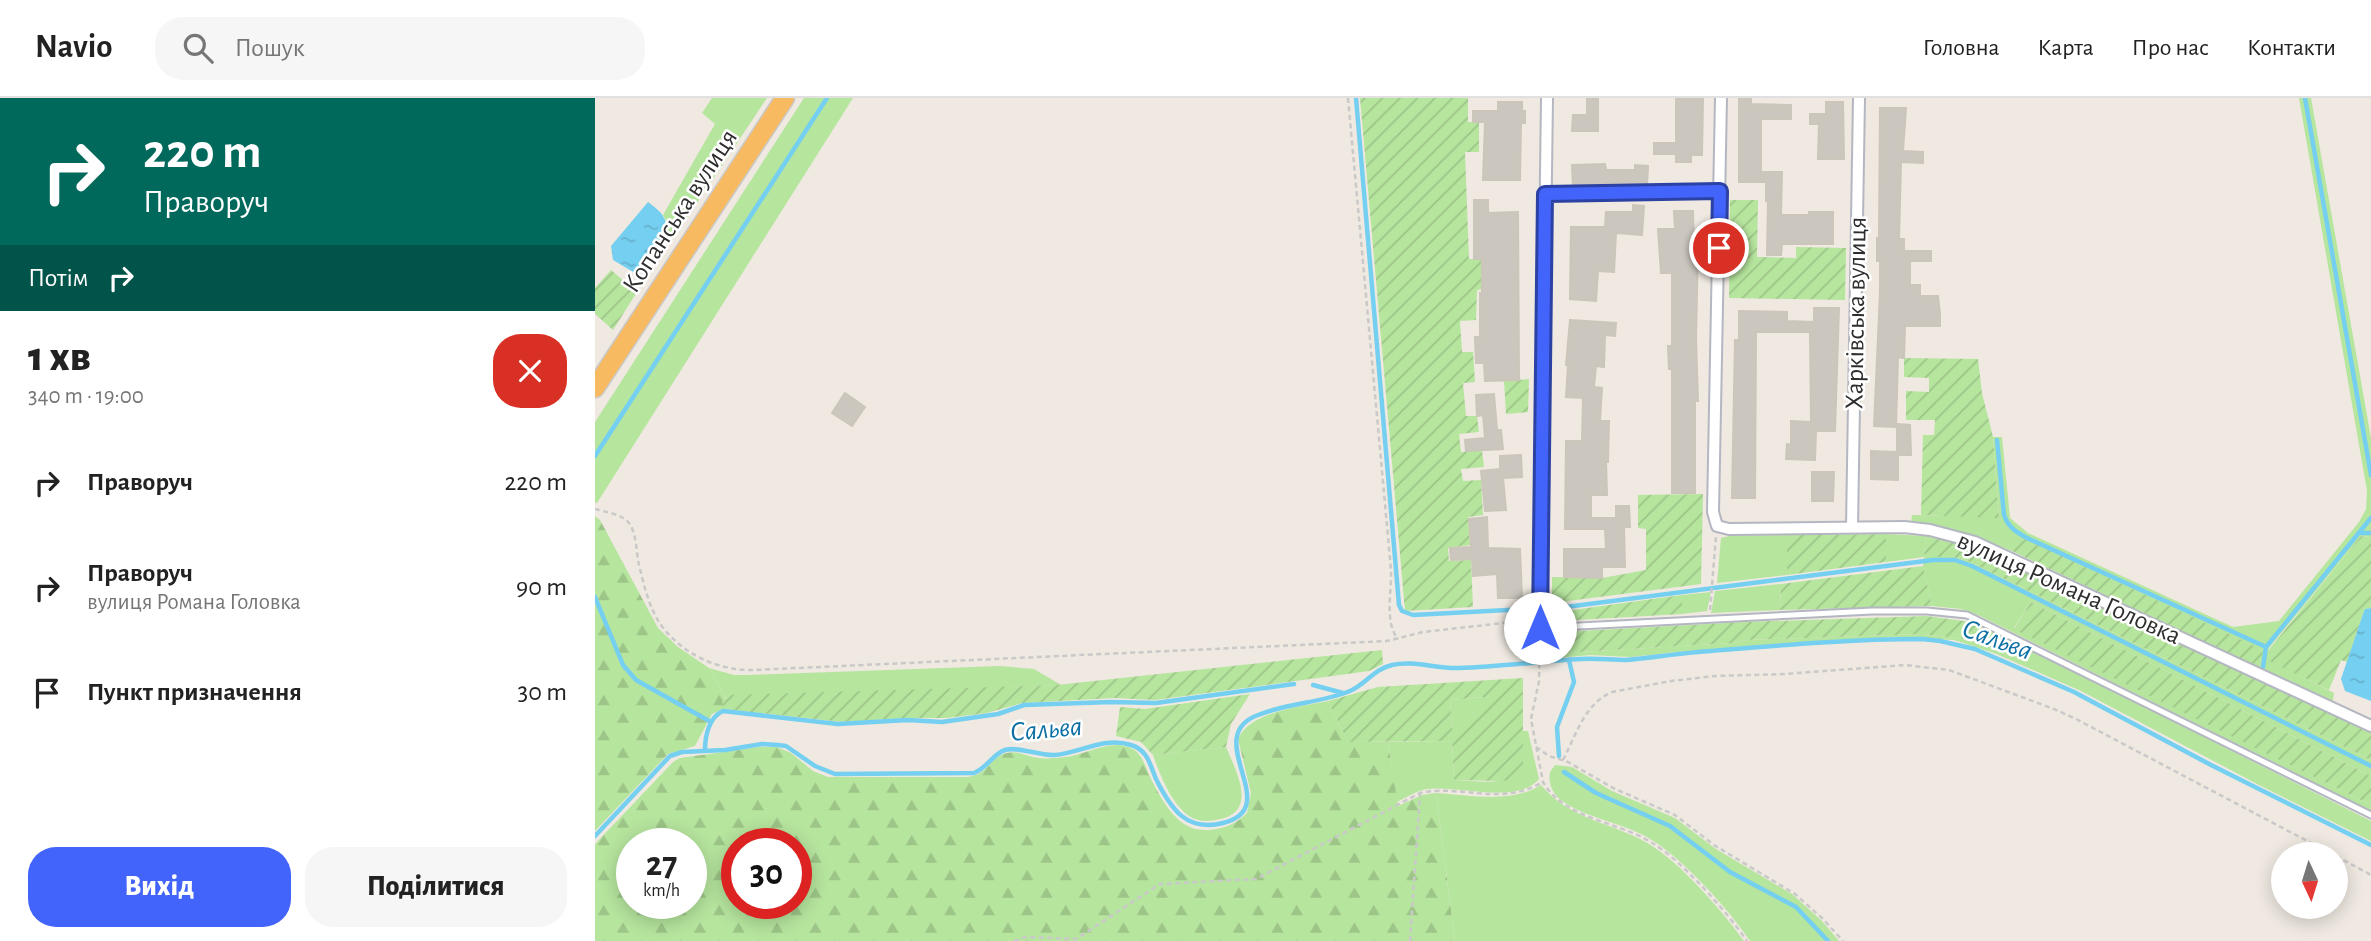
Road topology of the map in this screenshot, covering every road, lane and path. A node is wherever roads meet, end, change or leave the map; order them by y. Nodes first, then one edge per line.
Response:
1 (785, 98) edge
2 (1348, 98) edge
3 (1547, 98) edge
4 (1721, 98) edge
5 (1859, 98) edge
6 (1720, 191) junction
7 (1545, 194) junction
8 (595, 388) edge
9 (595, 509) edge
10 (1717, 526) junction
11 (1852, 527) junction
12 (1708, 618) junction
13 (1540, 623) junction
14 (1398, 639) junction
15 (2371, 726) edge
16 (1536, 747) junction
17 (1563, 760) junction
18 (1543, 782) junction
19 (1420, 793) junction
20 (2371, 816) edge
21 (2309, 842) edge
22 (2349, 863) edge
23 (2371, 875) edge
24 (1014, 941) edge
25 (1410, 941) edge
26 (1747, 941) edge
27 (1843, 941) edge

1 - 8 highway, Копанська вулиця
2 - 14 path
3 - 7 street
4 - 6 street
5 - 11 street, Харківська вулиця
6 - 7 lane
6 - 10 street
7 - 13 street
9 - 14 path
10 - 11 street, вулиця Романа Головка
10 - 12 path
11 - 15 street, вулиця Романа Головка
12 - 13 lane
12 - 20 lane
13 - 14 path
13 - 16 path
16 - 17 path
16 - 18 path
17 - 21 path
17 - 27 path
18 - 19 path
18 - 26 path
19 - 24 path
19 - 25 path
22 - 23 path

